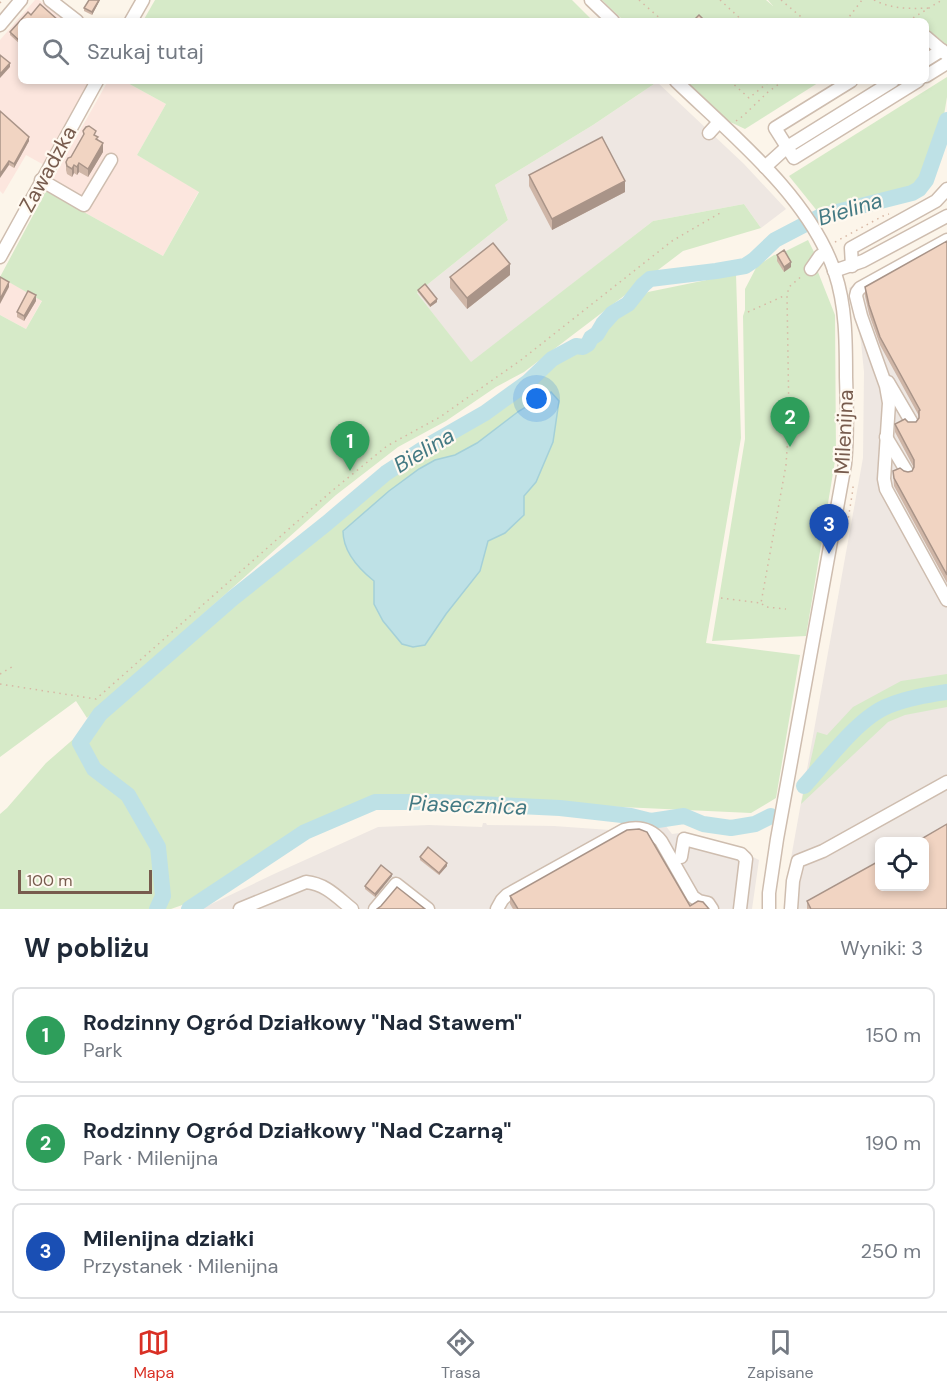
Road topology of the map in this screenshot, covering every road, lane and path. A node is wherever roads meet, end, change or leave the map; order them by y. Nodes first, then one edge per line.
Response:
1 (2, 0) edge
2 (21, 0) edge
3 (51, 0) edge
4 (142, 0) edge
5 (591, 0) edge
6 (639, 0) edge
7 (720, 0) edge
8 (781, 0) edge
9 (861, 0) edge
10 (874, 0) edge
11 (942, 0) edge
12 (0, 3) edge
13 (930, 8) junction
14 (73, 18) edge
15 (133, 18) edge
16 (610, 18) edge
17 (660, 18) edge
18 (740, 18) edge
19 (802, 18) edge
20 (848, 18) edge
21 (913, 18) edge
22 (0, 24) edge
23 (929, 40) edge
24 (944, 52) edge
25 (929, 59) edge
26 (947, 63) edge
27 (929, 74) edge
28 (95, 84) edge
29 (672, 84) edge
30 (733, 84) edge
31 (766, 84) edge
32 (779, 84) edge
33 (846, 84) edge
34 (887, 84) edge
35 (913, 84) edge
36 (722, 125) junction
37 (709, 134) dead end
38 (787, 147) junction
39 (111, 160) dead end
40 (765, 167) junction
41 (41, 180) junction
42 (947, 189) edge
43 (928, 205) junction
44 (720, 213) dead end
45 (942, 218) edge
46 (947, 240) edge
47 (826, 252) junction
48 (0, 257) edge
49 (852, 266) junction
50 (811, 269) joint
51 (834, 271) junction
52 (786, 295) junction
53 (748, 312) dead end
54 (879, 365) junction
55 (912, 423) edge
56 (886, 436) junction
57 (907, 472) edge
58 (721, 598) dead end
59 (947, 600) edge
60 (761, 603) junction
61 (786, 609) dead end
62 (12, 667) dead end
63 (0, 674) edge
64 (0, 684) edge
65 (947, 782) edge
66 (681, 857) dead end
67 (240, 909) edge
68 (352, 909) edge
69 (375, 909) edge
70 (428, 909) edge
71 (497, 909) edge
72 (712, 909) edge
73 (740, 909) edge
74 (769, 909) edge
75 (791, 909) edge

1 - 12 path
2 - 22 street
3 - 14 street
4 - 15 street
5 - 16 street
6 - 17 path
7 - 18 path
8 - 19 path
9 - 20 path
10 - 13 path
11 - 13 path
13 - 21 path
23 - 24 street
24 - 25 street
26 - 27 street
28 - 41 street, Zawadzka
29 - 36 street, Milenijna
30 - 31 path
32 - 36 path
33 - 38 street
34 - 38 street
35 - 38 street
36 - 37 street
36 - 40 street, Milenijna
38 - 40 street
39 - 41 street
40 - 47 street, Milenijna
41 - 48 street, Zawadzka
42 - 43 street
43 - 45 street
43 - 49 street
44 - 64 path
45 - 49 street
46 - 54 street
47 - 50 street
47 - 51 street, Milenijna
49 - 51 street
50 - 52 path
51 - 74 street, Milenijna
52 - 53 path
52 - 60 path
54 - 55 street
54 - 56 street
56 - 57 street
56 - 59 street
58 - 60 path
60 - 61 path
62 - 63 path
65 - 75 street
66 - 73 street
67 - 68 street
69 - 70 street
71 - 72 street

